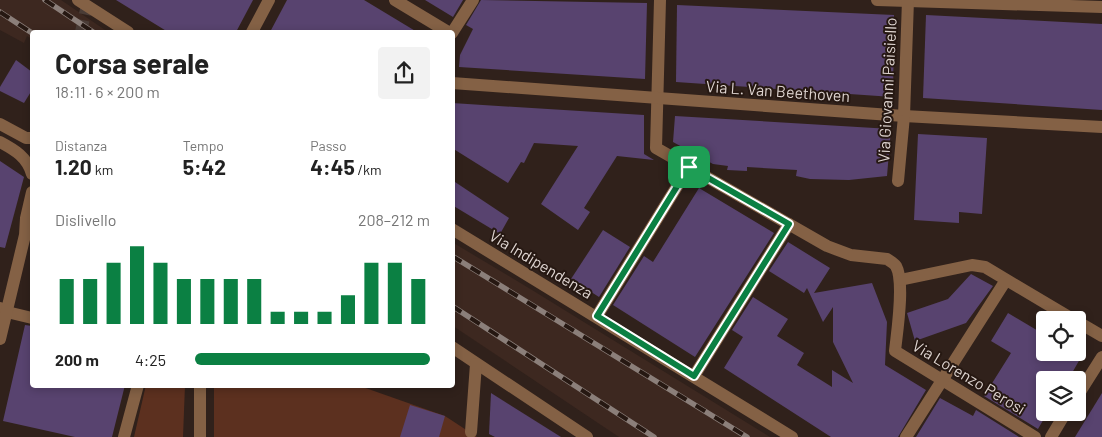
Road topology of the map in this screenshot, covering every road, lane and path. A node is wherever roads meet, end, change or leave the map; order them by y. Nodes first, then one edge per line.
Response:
1 (78, 0) edge
2 (269, 0) edge
3 (395, 0) edge
4 (473, 0) edge
5 (660, 0) edge
6 (877, 0) edge
7 (908, 1) edge
8 (1102, 7) edge
9 (125, 30) edge
10 (253, 30) edge
11 (445, 30) edge
12 (453, 30) edge
13 (455, 83) edge
14 (658, 100) junction
15 (904, 116) junction
16 (0, 124) edge
17 (1102, 127) edge
18 (30, 138) edge
19 (0, 142) edge
20 (689, 167) junction
21 (30, 169) edge
22 (898, 181) dead end
23 (30, 201) edge
24 (789, 224) junction
25 (29, 230) edge
26 (455, 231) edge
27 (900, 280) junction
28 (1006, 280) junction
29 (3, 310) edge
30 (1059, 311) edge
31 (597, 316) junction
32 (30, 317) edge
33 (1086, 327) edge
34 (1102, 336) edge
35 (0, 339) edge
36 (455, 349) edge
37 (1102, 357) edge
38 (476, 364) junction
39 (694, 376) junction
40 (943, 379) junction
41 (1086, 382) edge
42 (137, 388) edge
43 (200, 388) edge
44 (1061, 421) edge
45 (471, 432) dead end
46 (124, 437) edge
47 (200, 437) edge
48 (587, 437) edge
49 (792, 437) edge
50 (906, 437) edge
51 (1035, 437) edge
52 (1051, 437) edge

1 - 9 street
2 - 10 street
3 - 11 street
4 - 12 street
5 - 14 street
6 - 7 street
7 - 8 street
7 - 15 street, Via Giovanni Paisiello
13 - 14 street, Via L. Van Beethoven
14 - 15 street, Via L. Van Beethoven
14 - 20 street
15 - 17 street, Via L. Van Beethoven
15 - 22 street, Via Giovanni Paisiello
16 - 18 street
19 - 21 street
20 - 24 street
20 - 31 street
23 - 25 street
24 - 27 street
24 - 39 street
25 - 29 street
26 - 31 street, Via Indipendenza
27 - 28 street
27 - 40 street, Via Lorenzo Perosi
28 - 30 street
28 - 40 street
29 - 32 street
29 - 35 street
31 - 39 street, Via Indipendenza
33 - 34 street
36 - 38 street
37 - 41 street
38 - 45 street
38 - 48 street
39 - 49 street, Via Indipendenza
40 - 50 street
40 - 51 street, Via Lorenzo Perosi
42 - 46 street
43 - 47 street
44 - 52 street

